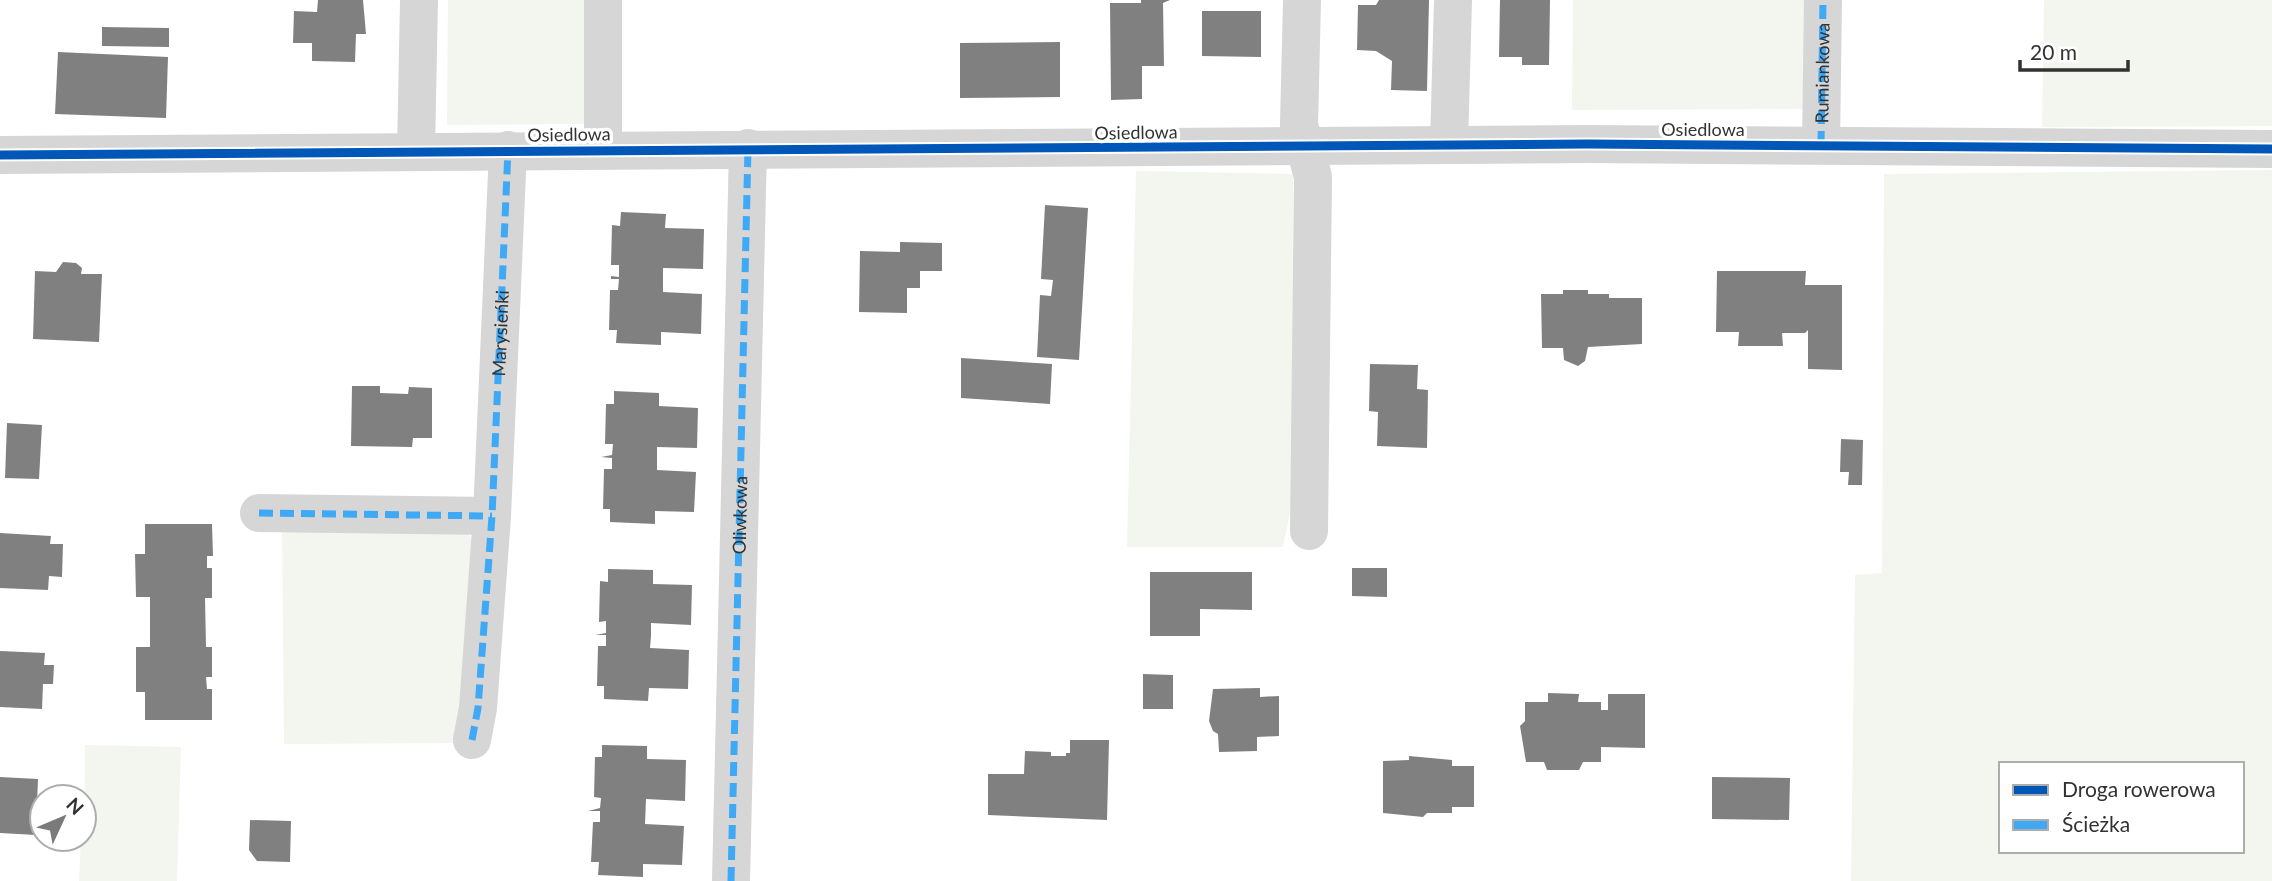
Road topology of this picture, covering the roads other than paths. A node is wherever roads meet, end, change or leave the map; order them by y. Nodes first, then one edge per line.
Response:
1 (419, 0) edge
2 (603, 0) edge
3 (1302, 0) edge
4 (1453, 0) edge
5 (1823, 0) edge
6 (1304, 145) junction
7 (1449, 145) junction
8 (1821, 145) junction
9 (748, 148) junction
10 (603, 149) junction
11 (2272, 149) edge
12 (508, 150) junction
13 (416, 151) junction
14 (0, 155) edge
15 (259, 513) dead end
16 (492, 516) junction
17 (1309, 531) dead end
18 (472, 740) dead end
19 (731, 881) edge

1 - 13 street
2 - 10 street
3 - 6 street
4 - 7 street
5 - 8 street, Rumiankowa
6 - 7 street, Osiedlowa
6 - 9 street, Osiedlowa
6 - 17 street
7 - 8 street, Osiedlowa
8 - 11 street, Osiedlowa
9 - 10 street, Osiedlowa
9 - 19 street, Oliwkowa
10 - 12 street, Osiedlowa
12 - 13 street, Osiedlowa
12 - 16 street, Marysieńki
13 - 14 street, Osiedlowa
15 - 16 street
16 - 18 street, Marysieńki

